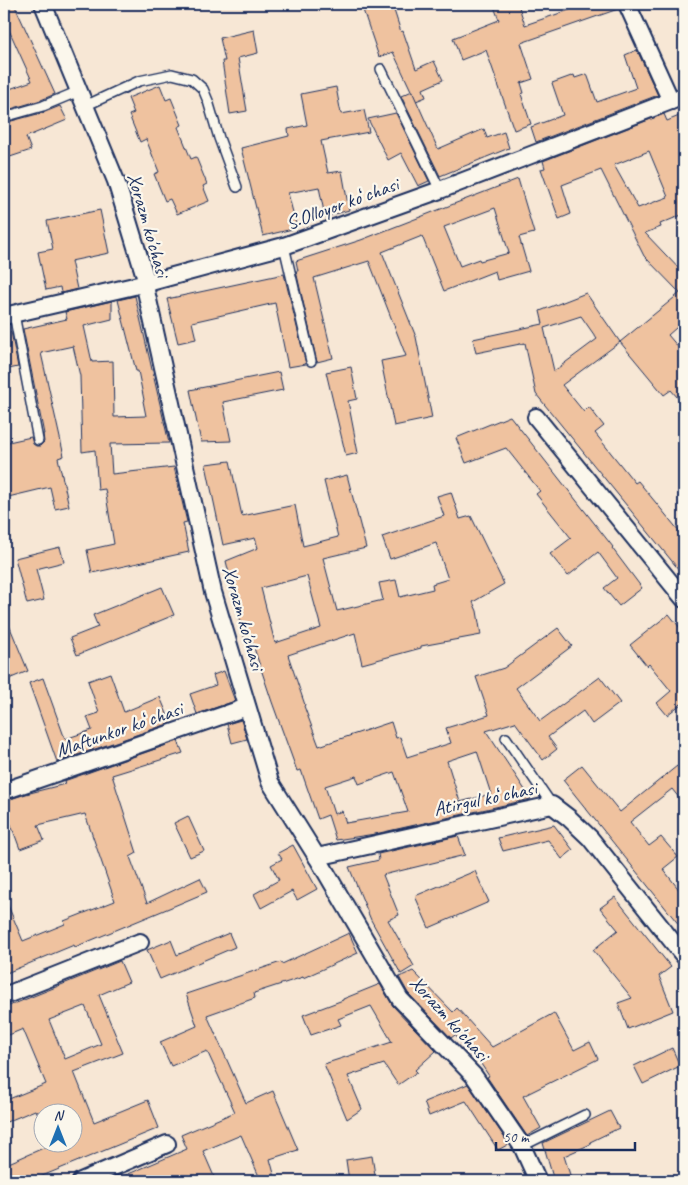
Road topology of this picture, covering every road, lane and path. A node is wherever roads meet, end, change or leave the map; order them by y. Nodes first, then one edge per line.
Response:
1 (43, 4) edge
2 (627, 4) edge
3 (381, 69) dead end
4 (82, 99) junction
5 (677, 99) edge
6 (4, 117) edge
7 (237, 187) dead end
8 (440, 190) junction
9 (284, 246) junction
10 (147, 283) junction
11 (9, 315) edge
12 (311, 361) dead end
13 (536, 417) dead end
14 (38, 440) dead end
15 (684, 599) edge
16 (248, 706) junction
17 (506, 738) dead end
18 (4, 791) edge
19 (552, 805) junction
20 (317, 856) junction
21 (140, 942) dead end
22 (684, 956) edge
23 (4, 996) edge
24 (585, 1115) dead end
25 (167, 1144) dead end
26 (522, 1146) junction
27 (81, 1181) edge
28 (538, 1181) edge

1 - 4 street, Xorazm ko'chasi
2 - 5 street
3 - 8 lane
4 - 6 lane
4 - 7 lane
4 - 10 street, Xorazm ko'chasi
5 - 8 street, S.Olloyor koʻchasi
8 - 9 street, S.Olloyor koʻchasi
9 - 10 street, S.Olloyor koʻchasi
9 - 12 lane
10 - 11 street, S.Olloyor koʻchasi
10 - 16 street, Xorazm ko'chasi
11 - 14 lane
13 - 15 street
16 - 18 street, Maftunkor koʻchasi
16 - 20 street, Xorazm ko'chasi
17 - 19 lane
19 - 20 street, Atirgul koʻchasi
19 - 22 street, Atirgul koʻchasi
20 - 26 street, Xorazm ko'chasi
21 - 23 street
24 - 26 lane
25 - 27 street
26 - 28 street, Xorazm ko'chasi

